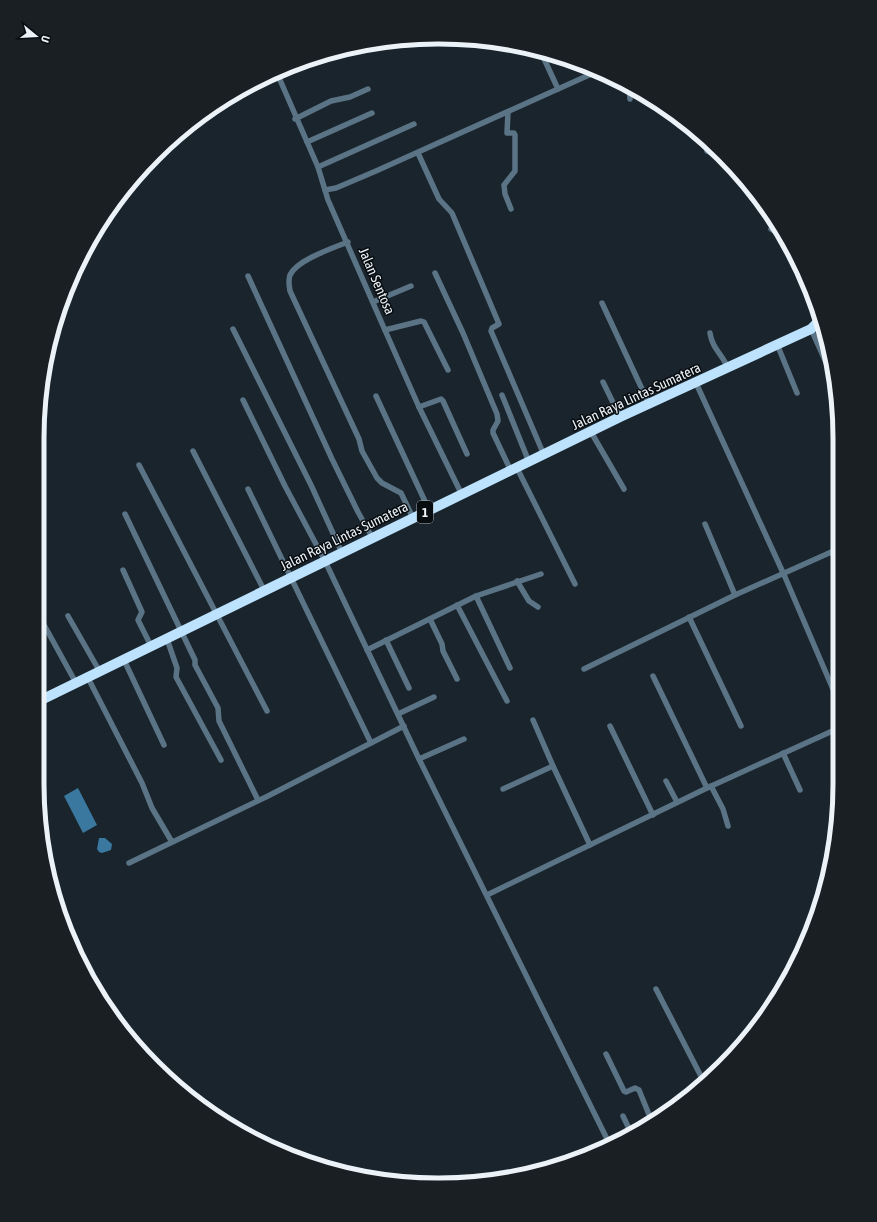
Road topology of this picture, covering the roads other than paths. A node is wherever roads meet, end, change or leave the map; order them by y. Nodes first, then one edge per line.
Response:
1 (544, 58) edge
2 (591, 75) edge
3 (279, 78) edge
4 (368, 89) dead end
5 (558, 89) junction
6 (630, 94) edge
7 (630, 99) dead end
8 (508, 112) junction
9 (372, 113) dead end
10 (295, 119) junction
11 (414, 124) dead end
12 (307, 142) junction
13 (418, 153) junction
14 (318, 167) junction
15 (325, 190) junction
16 (511, 208) dead end
17 (771, 229) dead end
18 (774, 230) edge
19 (348, 242) junction
20 (435, 273) dead end
21 (248, 276) dead end
22 (411, 286) dead end
23 (373, 302) junction
24 (602, 303) dead end
25 (816, 325) edge
26 (233, 329) dead end
27 (385, 330) junction
28 (710, 333) dead end
29 (820, 338) edge
30 (777, 344) junction
31 (728, 368) junction
32 (448, 370) dead end
33 (603, 382) dead end
34 (696, 383) junction
35 (797, 393) dead end
36 (502, 395) dead end
37 (376, 396) dead end
38 (243, 400) dead end
39 (649, 404) junction
40 (419, 407) junction
41 (620, 417) junction
42 (591, 432) junction
43 (193, 451) dead end
44 (467, 454) dead end
45 (544, 455) junction
46 (529, 462) junction
47 (139, 465) dead end
48 (514, 469) junction
49 (248, 489) dead end
50 (624, 489) dead end
51 (462, 495) junction
52 (429, 510) junction
53 (126, 514) dead end
54 (413, 518) junction
55 (705, 524) dead end
56 (372, 537) junction
57 (833, 551) edge
58 (342, 553) junction
59 (325, 561) junction
60 (123, 570) dead end
61 (541, 574) dead end
62 (784, 574) junction
63 (290, 578) junction
64 (517, 581) junction
65 (575, 584) dead end
66 (264, 590) junction
67 (735, 595) junction
68 (476, 596) junction
69 (457, 605) junction
70 (538, 607) dead end
71 (216, 614) junction
72 (68, 616) dead end
73 (689, 617) junction
74 (430, 619) junction
75 (44, 625) edge
76 (182, 631) junction
77 (167, 639) junction
78 (386, 640) junction
79 (151, 646) junction
80 (367, 650) junction
81 (124, 660) junction
82 (510, 668) dead end
83 (584, 669) dead end
84 (100, 672) junction
85 (653, 676) dead end
86 (88, 678) junction
87 (457, 679) dead end
88 (76, 683) junction
89 (409, 688) dead end
90 (833, 689) edge
91 (434, 697) dead end
92 (44, 699) edge
93 (507, 701) dead end
94 (267, 711) dead end
95 (398, 714) junction
96 (533, 720) dead end
97 (404, 726) junction
98 (610, 726) dead end
99 (741, 726) dead end
100 (833, 731) edge
101 (464, 739) dead end
102 (371, 743) junction
103 (164, 745) dead end
104 (783, 753) junction
105 (419, 759) junction
106 (220, 760) dead end
107 (553, 766) junction
108 (666, 781) dead end
109 (709, 787) junction
110 (503, 789) dead end
111 (800, 790) dead end
112 (258, 800) junction
113 (677, 802) junction
114 (653, 814) junction
115 (728, 826) dead end
116 (172, 842) junction
117 (590, 844) junction
118 (129, 863) dead end
119 (488, 895) junction
120 (656, 989) dead end
121 (606, 1054) dead end
122 (702, 1077) edge
123 (623, 1116) dead end
124 (650, 1117) edge
125 (629, 1129) edge
126 (607, 1140) edge

1 - 5 street
2 - 5 street
3 - 10 street, Jalan Sentosa
4 - 10 street
5 - 8 street
6 - 7 street
8 - 13 street
8 - 16 street
9 - 12 street
10 - 12 street, Jalan Sentosa
11 - 14 street
12 - 14 street, Jalan Sentosa
13 - 15 street
13 - 45 street
14 - 15 street, Jalan Sentosa
15 - 19 street, Jalan Sentosa
17 - 18 street
19 - 23 street, Jalan Sentosa
19 - 54 street
20 - 48 street
21 - 56 street
22 - 23 street
23 - 27 street, Jalan Sentosa
24 - 39 street
25 - 29 street
25 - 30 highway, Jalan Raya Lintas Sumatera / 1
26 - 58 street
27 - 32 street
27 - 40 street, Jalan Sentosa
28 - 31 street
30 - 31 highway, Jalan Raya Lintas Sumatera / 1
30 - 35 street
31 - 34 highway, Jalan Raya Lintas Sumatera / 1
33 - 41 street
34 - 39 highway, Jalan Raya Lintas Sumatera / 1
34 - 62 street
36 - 46 street
37 - 52 street
38 - 59 street
39 - 41 highway, Jalan Raya Lintas Sumatera / 1
40 - 44 street
40 - 51 street, Jalan Sentosa
41 - 42 highway, Jalan Raya Lintas Sumatera / 1
42 - 45 highway, Jalan Raya Lintas Sumatera / 1
42 - 50 street
43 - 66 street
45 - 46 highway, Jalan Raya Lintas Sumatera / 1
46 - 48 highway, Jalan Raya Lintas Sumatera / 1
47 - 71 street
48 - 51 highway, Jalan Raya Lintas Sumatera / 1
48 - 65 street
49 - 63 street
51 - 52 highway, Jalan Raya Lintas Sumatera / 1
52 - 54 highway, Jalan Raya Lintas Sumatera / 1
53 - 76 street
54 - 56 highway, Jalan Raya Lintas Sumatera / 1
55 - 67 street
56 - 58 highway, Jalan Raya Lintas Sumatera / 1
57 - 62 street
58 - 59 highway, Jalan Raya Lintas Sumatera / 1
59 - 63 highway, Jalan Raya Lintas Sumatera / 1
59 - 80 street
60 - 79 street
61 - 64 street
62 - 67 street
62 - 90 street
63 - 66 highway, Jalan Raya Lintas Sumatera / 1
63 - 102 street
64 - 68 street
64 - 70 street
66 - 71 highway, Jalan Raya Lintas Sumatera / 1
67 - 73 street
68 - 69 street
68 - 82 street
69 - 74 street
69 - 93 street
71 - 76 highway, Jalan Raya Lintas Sumatera / 1
71 - 94 street
72 - 84 street
73 - 83 street
73 - 99 street
74 - 78 street
74 - 87 street
75 - 88 street
76 - 77 highway, Jalan Raya Lintas Sumatera / 1
76 - 112 street
77 - 79 highway, Jalan Raya Lintas Sumatera / 1
77 - 106 street
78 - 80 street
78 - 89 street
79 - 81 highway, Jalan Raya Lintas Sumatera / 1
80 - 95 street
81 - 84 highway, Jalan Raya Lintas Sumatera / 1
81 - 103 street
84 - 86 highway, Jalan Raya Lintas Sumatera / 1
85 - 109 street
86 - 88 highway, Jalan Raya Lintas Sumatera / 1
86 - 116 street
88 - 92 highway, Jalan Raya Lintas Sumatera / 1
91 - 95 street
95 - 97 street
96 - 107 street
97 - 102 street
97 - 105 street
98 - 114 street
100 - 104 street
101 - 105 street
102 - 112 street
104 - 109 street
104 - 111 street
105 - 119 street
107 - 110 street
107 - 117 street
108 - 113 street
109 - 113 street
109 - 115 street
112 - 116 street
113 - 114 street
114 - 117 street
116 - 118 street
117 - 119 street
119 - 126 street
120 - 122 street
121 - 124 street
123 - 125 street

